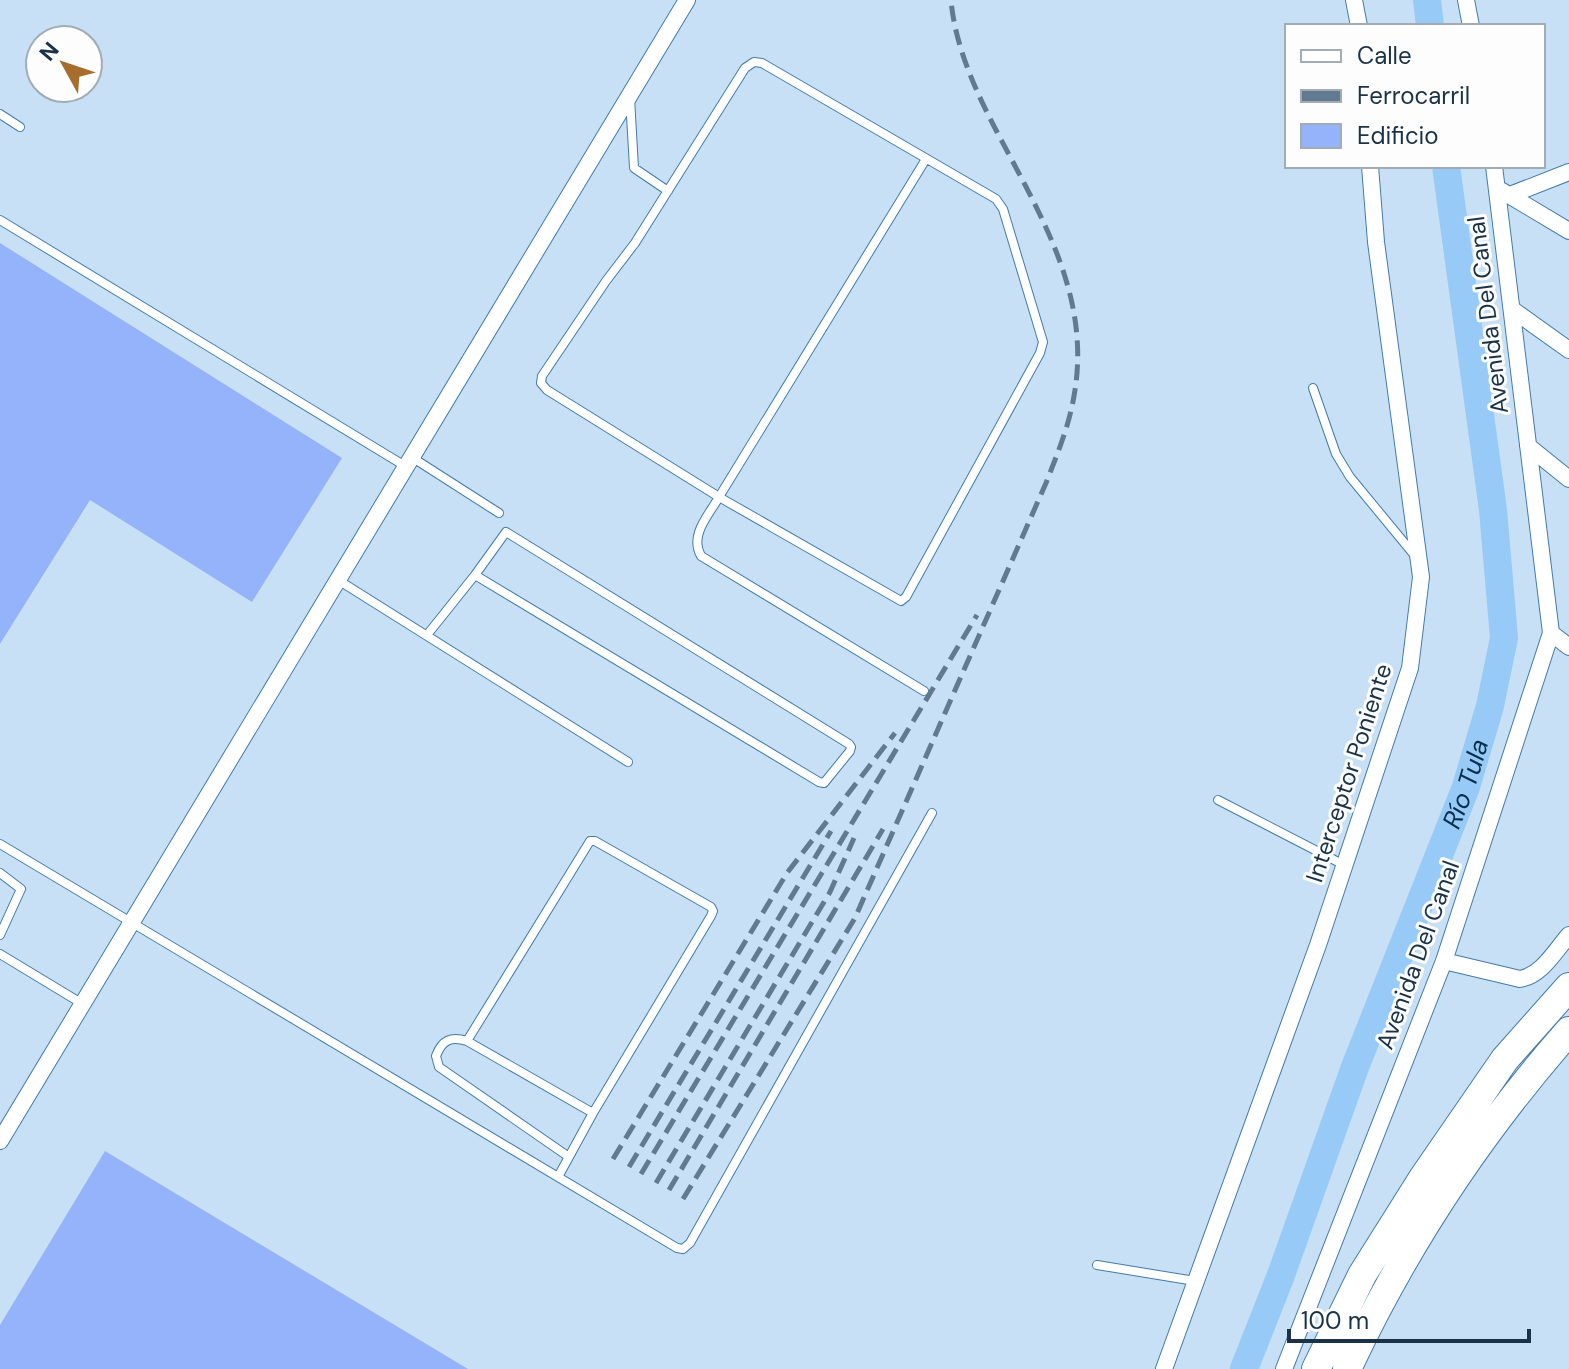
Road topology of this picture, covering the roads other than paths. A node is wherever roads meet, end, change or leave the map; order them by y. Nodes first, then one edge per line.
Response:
1 (687, 0) edge
2 (1354, 0) edge
3 (1466, 0) edge
4 (1359, 24) edge
5 (1471, 24) edge
6 (630, 96) junction
7 (0, 114) edge
8 (20, 127) dead end
9 (926, 159) junction
10 (1370, 168) edge
11 (1495, 168) edge
12 (1569, 172) edge
13 (668, 191) junction
14 (1504, 192) junction
15 (0, 220) edge
16 (1569, 231) edge
17 (1513, 310) junction
18 (1569, 350) edge
19 (1313, 388) dead end
20 (1528, 446) junction
21 (409, 462) junction
22 (1569, 479) edge
23 (719, 497) junction
24 (499, 513) dead end
25 (1419, 560) junction
26 (475, 575) junction
27 (338, 580) junction
28 (1551, 633) junction
29 (427, 635) junction
30 (1569, 647) edge
31 (924, 691) dead end
32 (628, 762) dead end
33 (1218, 800) dead end
34 (932, 813) dead end
35 (0, 844) edge
36 (1344, 865) junction
37 (0, 873) edge
38 (130, 924) junction
39 (0, 935) edge
40 (1569, 935) edge
41 (0, 954) edge
42 (1444, 961) junction
43 (1569, 987) edge
44 (81, 1003) junction
45 (1569, 1031) edge
46 (467, 1041) junction
47 (593, 1113) junction
48 (1, 1138) edge
49 (569, 1157) junction
50 (558, 1177) junction
51 (1453, 1182) junction
52 (1097, 1265) dead end
53 (1196, 1281) junction
54 (1164, 1369) edge
55 (1284, 1369) edge
56 (1316, 1369) edge
57 (1347, 1369) edge
58 (1364, 1369) edge

1 - 6 street
2 - 4 street
3 - 5 street
6 - 13 lane
6 - 21 street
7 - 8 lane
9 - 13 lane
9 - 23 lane
9 - 23 lane
10 - 25 street, Interceptor Poniente
11 - 14 street, Avenida Del Canal
12 - 14 street
13 - 23 lane
14 - 16 street
14 - 17 street, Avenida Del Canal
15 - 21 lane
17 - 18 street
17 - 20 street, Avenida Del Canal
19 - 25 lane
20 - 22 street
20 - 28 street, Avenida Del Canal
21 - 24 lane
21 - 27 street
23 - 31 lane
25 - 36 street, Interceptor Poniente
26 - 26 lane
26 - 29 lane
27 - 29 lane
27 - 38 street
28 - 30 street
28 - 42 street, Avenida Del Canal
29 - 32 lane
33 - 36 lane
34 - 50 lane
35 - 38 lane
36 - 53 street, Interceptor Poniente
37 - 39 lane
38 - 44 street
38 - 50 lane
40 - 42 street
41 - 44 lane
42 - 55 street, Avenida Del Canal
43 - 56 highway
44 - 48 street
45 - 51 highway
46 - 47 lane
46 - 47 lane
46 - 49 lane
47 - 49 lane
49 - 50 lane
51 - 57 highway
51 - 58 highway
52 - 53 lane
53 - 54 street, Interceptor Poniente

